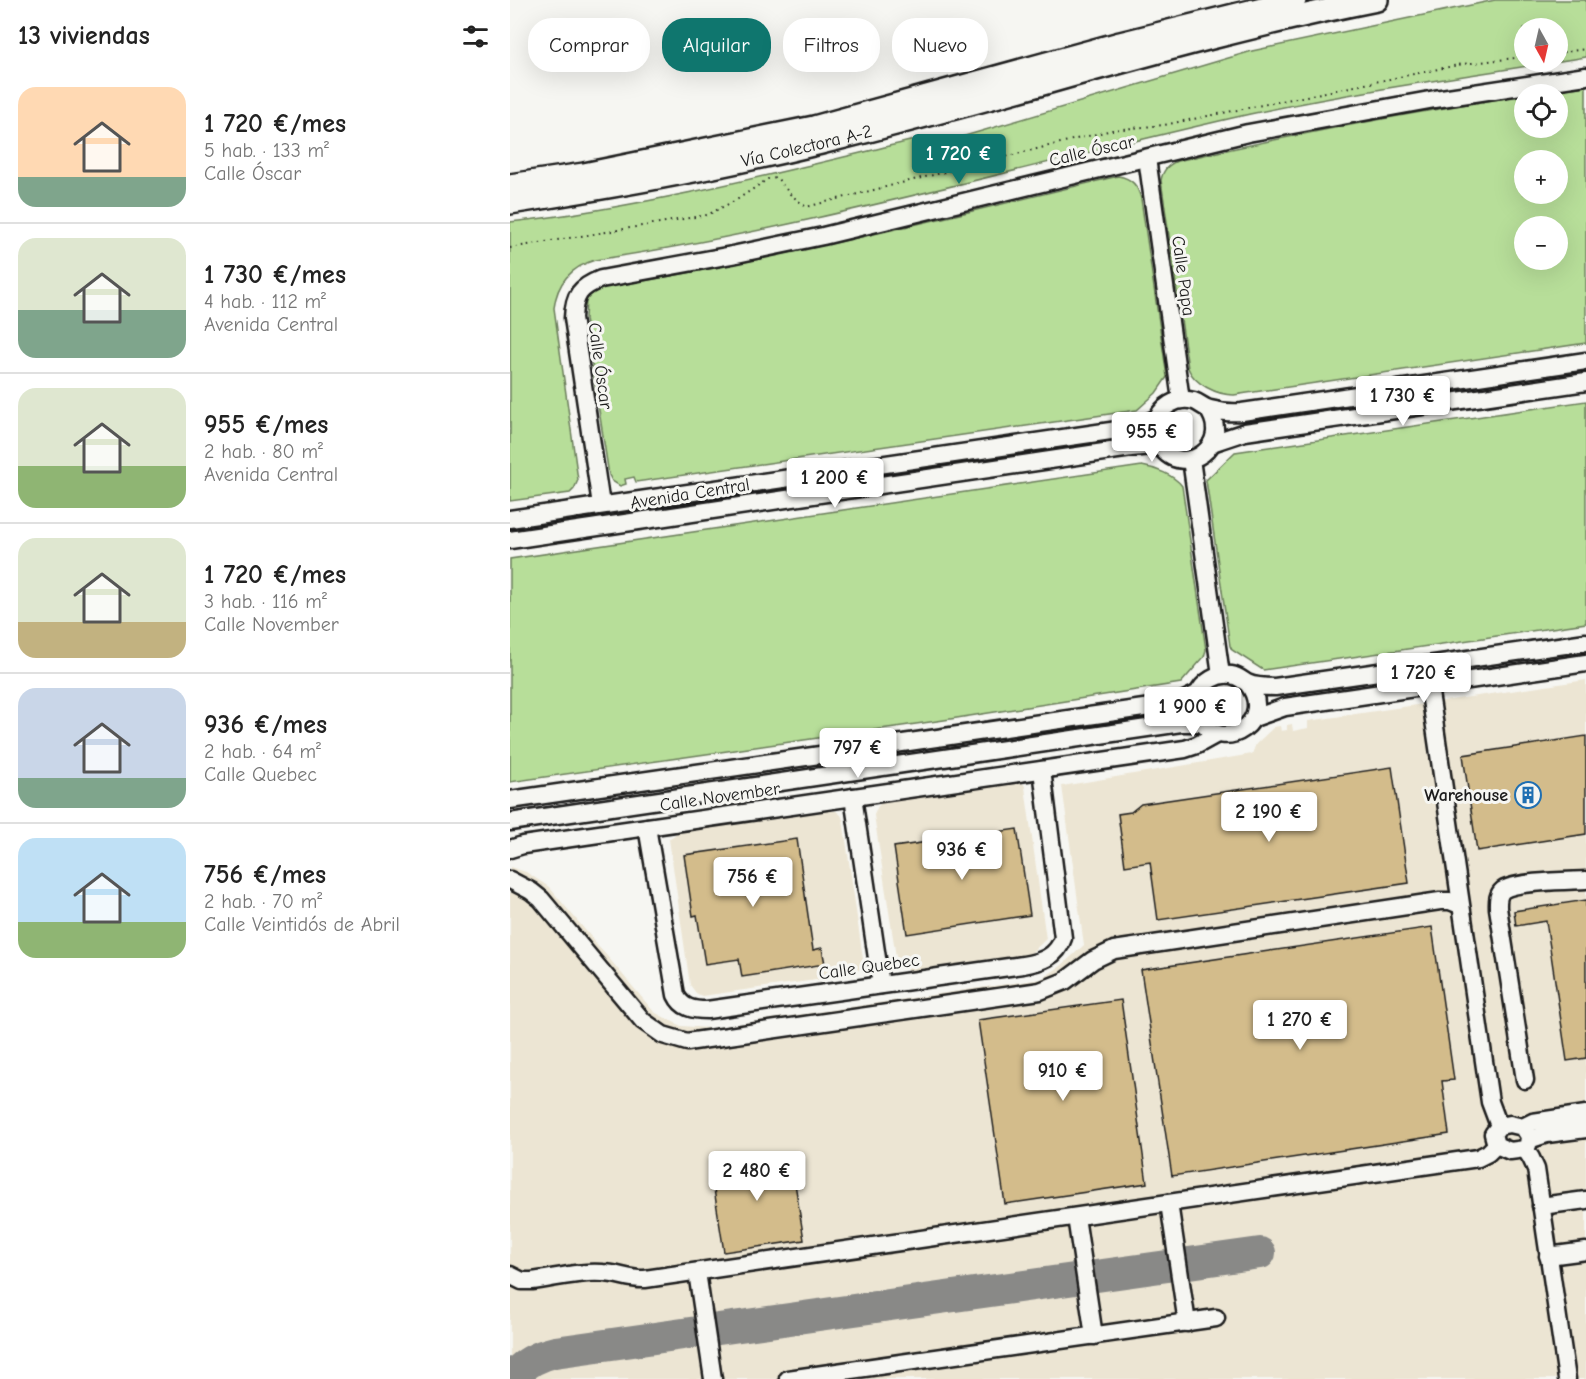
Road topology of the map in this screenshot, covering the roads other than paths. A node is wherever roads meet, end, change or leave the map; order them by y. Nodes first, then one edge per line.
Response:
1 (1295, 0) edge
2 (1377, 0) edge
3 (1586, 76) edge
4 (1147, 158) junction
5 (510, 185) edge
6 (510, 203) edge
7 (1586, 361) edge
8 (1586, 382) edge
9 (1181, 400) junction
10 (1207, 408) junction
11 (1157, 418) junction
12 (1212, 443) junction
13 (1161, 448) junction
14 (1191, 459) junction
15 (601, 506) junction
16 (510, 519) edge
17 (510, 540) edge
18 (1586, 642) edge
19 (1586, 663) edge
20 (1221, 675) junction
21 (1248, 684) junction
22 (1429, 686) junction
23 (1199, 693) junction
24 (1254, 718) junction
25 (1203, 723) junction
26 (1217, 734) junction
27 (1041, 770) junction
28 (853, 797) junction
29 (510, 800) edge
30 (510, 822) edge
31 (647, 827) junction
32 (510, 849) edge
33 (510, 880) edge
34 (1586, 880) edge
35 (1460, 905) junction
36 (881, 985) junction
37 (1525, 1080) dead end
38 (1586, 1114) edge
39 (1499, 1126) junction
40 (1586, 1129) edge
41 (1526, 1139) junction
42 (1496, 1145) junction
43 (1586, 1200) edge
44 (1169, 1203) junction
45 (1541, 1206) junction
46 (1076, 1216) junction
47 (1586, 1251) edge
48 (1548, 1256) junction
49 (697, 1272) junction
50 (512, 1279) edge
51 (1216, 1318) dead end
52 (1187, 1323) junction
53 (1094, 1336) junction
54 (713, 1379) edge
55 (788, 1379) edge
56 (1567, 1379) edge

1 - 5 main road, Vía Colectora A-2
2 - 6 main road, Vía Colectora A-2
3 - 4 street, Calle Óscar
4 - 9 street, Calle Papa
4 - 15 street, Calle Óscar
7 - 10 street
8 - 12 street
9 - 10 street
9 - 11 street
10 - 12 street
11 - 13 street
11 - 15 street, Avenida Central
12 - 14 street
13 - 14 street
13 - 17 street, Avenida Central
14 - 20 street
15 - 16 street, Avenida Central
18 - 21 street
19 - 22 street
20 - 21 street
20 - 23 street
21 - 24 street
22 - 24 street
22 - 35 street
23 - 25 street
23 - 29 street, Calle November
24 - 26 street
25 - 26 street
25 - 30 street, Calle November
26 - 27 street, Calle November
27 - 28 street, Calle November
27 - 36 street, Calle Quebec
28 - 31 street, Calle November
28 - 36 street
31 - 32 street, Calle November
31 - 36 street, Calle Quebec
33 - 35 street
34 - 37 street
35 - 39 street
38 - 41 street
39 - 41 street
39 - 42 street
40 - 41 street
41 - 42 street
41 - 45 street
42 - 44 street
43 - 45 street
44 - 46 street
44 - 52 street
45 - 48 street
46 - 49 street
46 - 53 street
47 - 48 street
48 - 56 street
49 - 50 street
49 - 54 street
51 - 52 street
52 - 53 street
53 - 55 street

